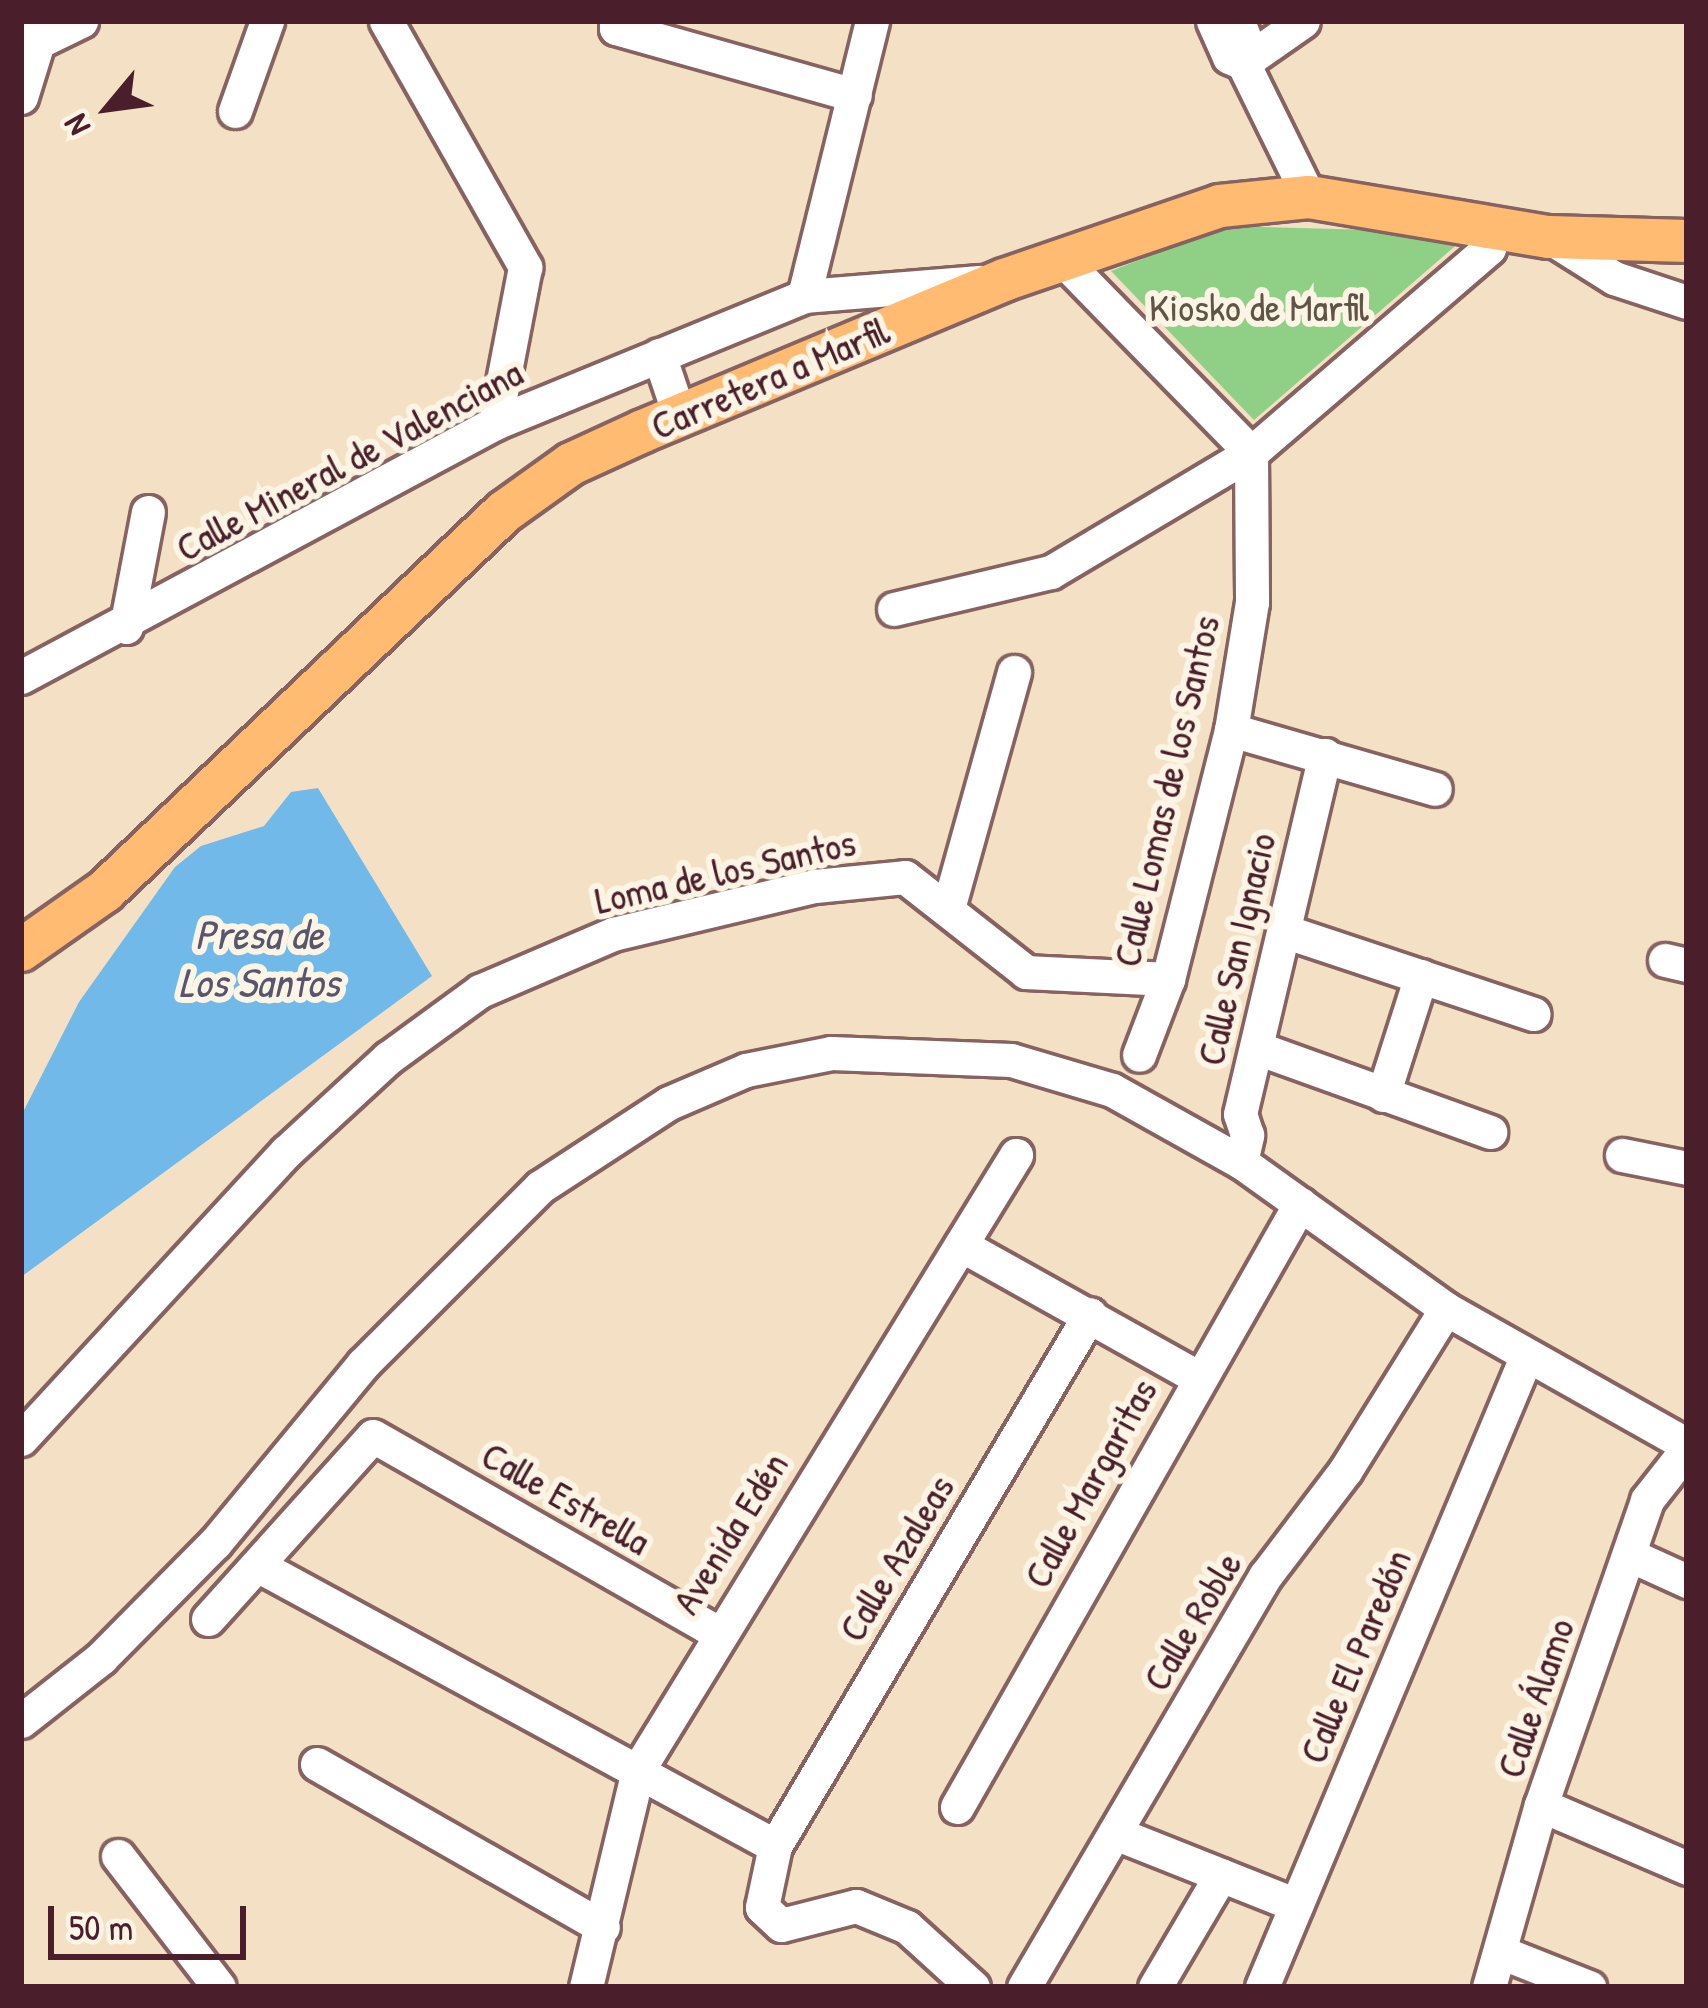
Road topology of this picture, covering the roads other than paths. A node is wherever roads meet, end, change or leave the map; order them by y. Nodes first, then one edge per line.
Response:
1 (80, 21) edge
2 (267, 21) edge
3 (386, 21) edge
4 (872, 21) edge
5 (1213, 21) edge
6 (1238, 21) edge
7 (1303, 21) edge
8 (616, 24) edge
9 (30, 37) edge
10 (1247, 60) junction
11 (855, 95) junction
12 (21, 98) edge
13 (235, 111) dead end
14 (1309, 197) junction
15 (1496, 228) junction
16 (1549, 237) junction
17 (1687, 242) edge
18 (1062, 259) junction
19 (1004, 280) junction
20 (804, 296) junction
21 (1687, 302) edge
22 (658, 356) junction
23 (680, 417) junction
24 (495, 423) junction
25 (1251, 453) junction
26 (148, 512) dead end
27 (894, 609) dead end
28 (126, 627) junction
29 (26, 670) edge
30 (1014, 672) dead end
31 (1231, 730) junction
32 (1325, 755) junction
33 (1435, 789) dead end
34 (949, 905) junction
35 (1284, 931) junction
36 (21, 950) edge
37 (1421, 976) junction
38 (1168, 979) junction
39 (1534, 1014) dead end
40 (1257, 1048) junction
41 (1139, 1055) dead end
42 (1383, 1095) junction
43 (1490, 1132) dead end
44 (1016, 1155) dead end
45 (1622, 1155) dead end
46 (1241, 1162) junction
47 (1687, 1168) edge
48 (1300, 1204) junction
49 (961, 1244) junction
50 (1446, 1309) junction
51 (1090, 1313) junction
52 (1526, 1358) junction
53 (1197, 1377) junction
54 (23, 1434) edge
55 (1687, 1447) edge
56 (1630, 1555) junction
57 (257, 1565) junction
58 (1687, 1581) edge
59 (208, 1619) dead end
60 (717, 1632) junction
61 (21, 1721) edge
62 (317, 1765) dead end
63 (638, 1770) junction
64 (1541, 1804) junction
65 (957, 1807) dead end
66 (1115, 1833) junction
67 (775, 1846) junction
68 (118, 1856) dead end
69 (1687, 1868) edge
70 (1221, 1875) junction
71 (1296, 1905) junction
72 (603, 1927) junction
73 (1500, 1952) junction
74 (219, 1987) edge
75 (586, 1987) edge
76 (973, 1987) edge
77 (1024, 1987) edge
78 (1155, 1987) edge
79 (1262, 1987) edge
80 (1489, 1987) edge
81 (1589, 1987) edge

1 - 9 street
2 - 13 street
3 - 24 street
4 - 11 street
5 - 10 street
6 - 10 street
7 - 10 street
8 - 11 street
9 - 12 street
10 - 14 street
11 - 20 street
14 - 15 main road, Carretera a Marfil
14 - 18 main road, Carretera a Marfil
15 - 16 main road, Carretera a Marfil
15 - 25 street
16 - 17 main road, Carretera a Marfil
16 - 21 street
18 - 19 main road, Carretera a Marfil
18 - 25 street
19 - 20 street, Calle Mineral de Valenciana
19 - 23 main road, Carretera a Marfil
20 - 22 street, Calle Mineral de Valenciana
22 - 23 street
22 - 24 street, Calle Mineral de Valenciana
23 - 36 main road, Carretera a Marfil
24 - 28 street, Calle Mineral de Valenciana
25 - 27 street
25 - 31 street, Calle Lomas de los Santos
26 - 28 street
28 - 29 street, Calle Mineral de Valenciana
30 - 34 street
31 - 32 street
31 - 38 street, Calle Lomas de los Santos
32 - 33 street
32 - 35 street, Calle San Ignacio
34 - 38 street, Loma de los Santos
34 - 54 street, Loma de los Santos
35 - 37 street
35 - 40 street, Calle San Ignacio
37 - 39 street
37 - 42 street
38 - 41 street, Calle Lomas de los Santos
40 - 42 street
40 - 46 street, Calle San Ignacio
42 - 43 street
44 - 49 street, Avenida Edén
45 - 47 street
46 - 48 street
46 - 61 street
48 - 50 street
48 - 53 street, Calle Margaritas
49 - 51 street
49 - 60 street, Avenida Edén
50 - 52 street
50 - 66 street, Calle Roble
51 - 53 street
51 - 67 street, Calle Azaleas
52 - 55 street
52 - 71 street, Calle El Paredón
53 - 65 street, Calle Margaritas
55 - 56 street, Calle Álamo
56 - 58 street
56 - 64 street, Calle Álamo
57 - 59 street
57 - 60 street, Calle Estrella
57 - 63 street
60 - 63 street, Avenida Edén
62 - 72 street
63 - 67 street
63 - 72 street, Avenida Edén
64 - 69 street
64 - 73 street, Calle Álamo
66 - 70 street
66 - 77 street, Calle Roble
67 - 76 street, Calle Azaleas
68 - 74 street
70 - 71 street
70 - 78 street
71 - 79 street, Calle El Paredón
72 - 75 street, Avenida Edén
73 - 80 street, Calle Álamo
73 - 81 street

